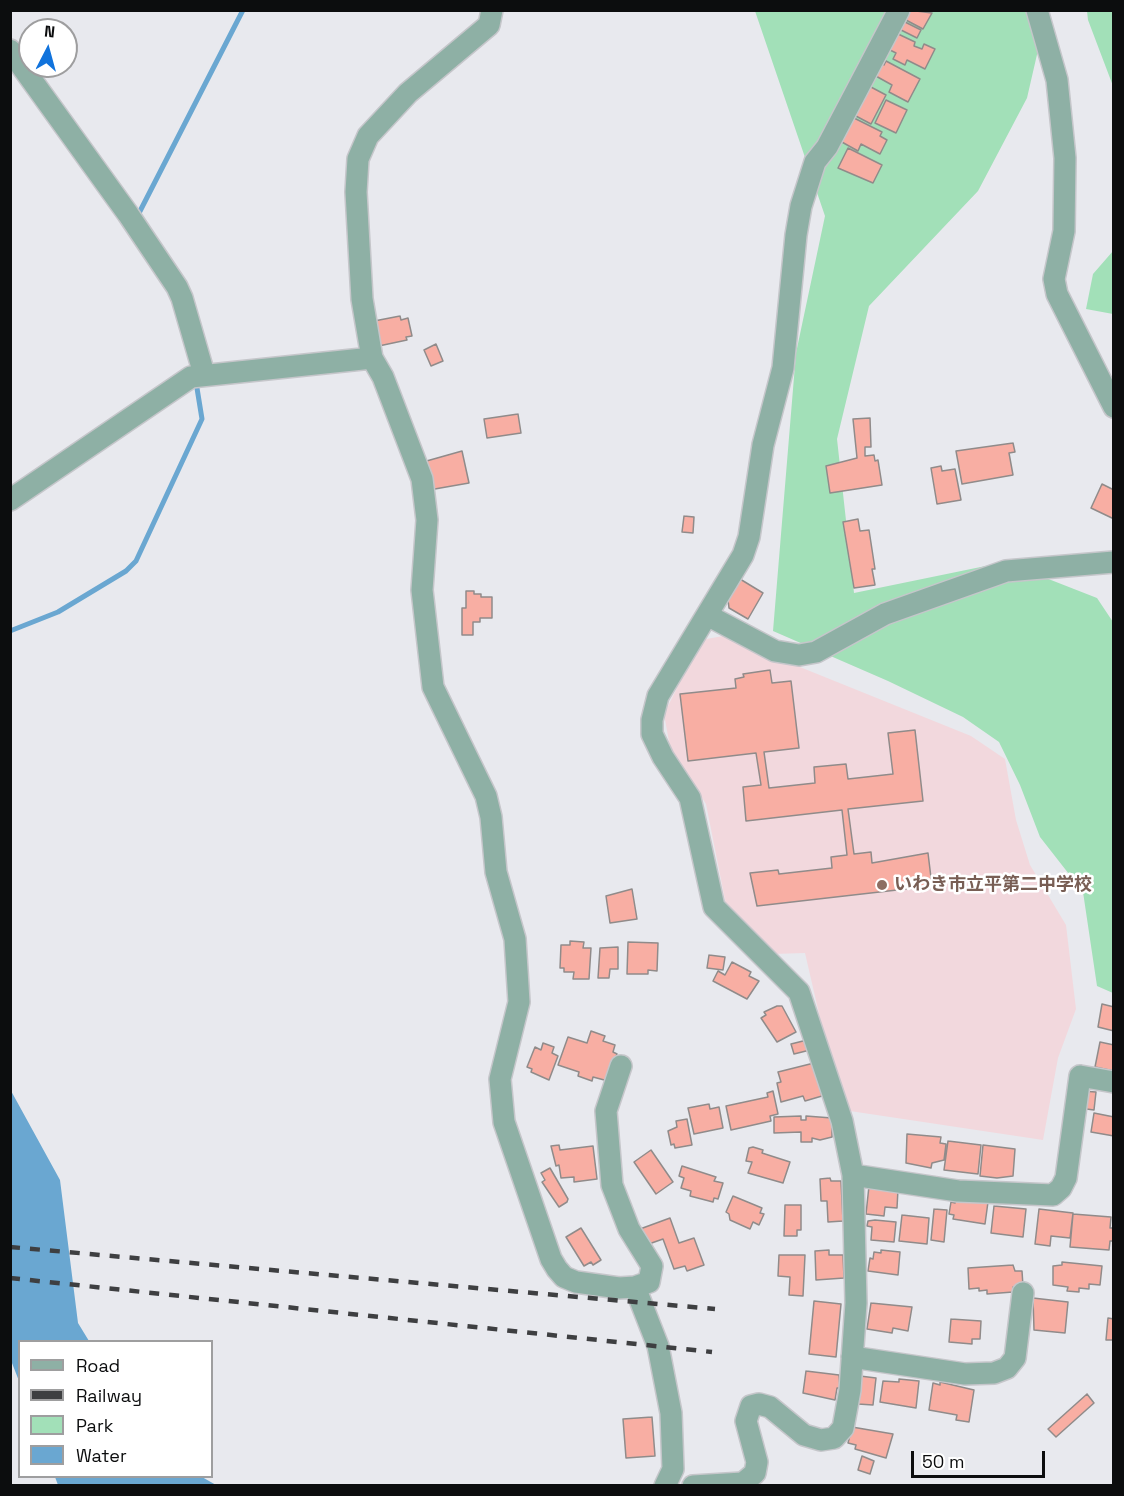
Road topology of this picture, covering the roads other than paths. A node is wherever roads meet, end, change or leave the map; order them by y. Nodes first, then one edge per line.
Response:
1 (492, 10) edge
2 (899, 10) edge
3 (1037, 10) edge
4 (10, 50) edge
5 (372, 358) junction
6 (198, 376) junction
7 (1113, 407) edge
8 (10, 500) edge
9 (1113, 562) edge
10 (707, 615) junction
11 (621, 1066) dead end
12 (1113, 1082) edge
13 (853, 1175) junction
14 (635, 1287) junction
15 (1023, 1293) dead end
16 (852, 1357) junction
17 (664, 1485) edge
18 (693, 1485) edge

1 - 5 street
2 - 10 street
3 - 7 street
4 - 6 street
5 - 6 street
5 - 14 street
6 - 8 street
9 - 10 street
10 - 13 street
11 - 14 street
12 - 13 street
13 - 16 street
14 - 17 street
15 - 16 street
16 - 18 street

